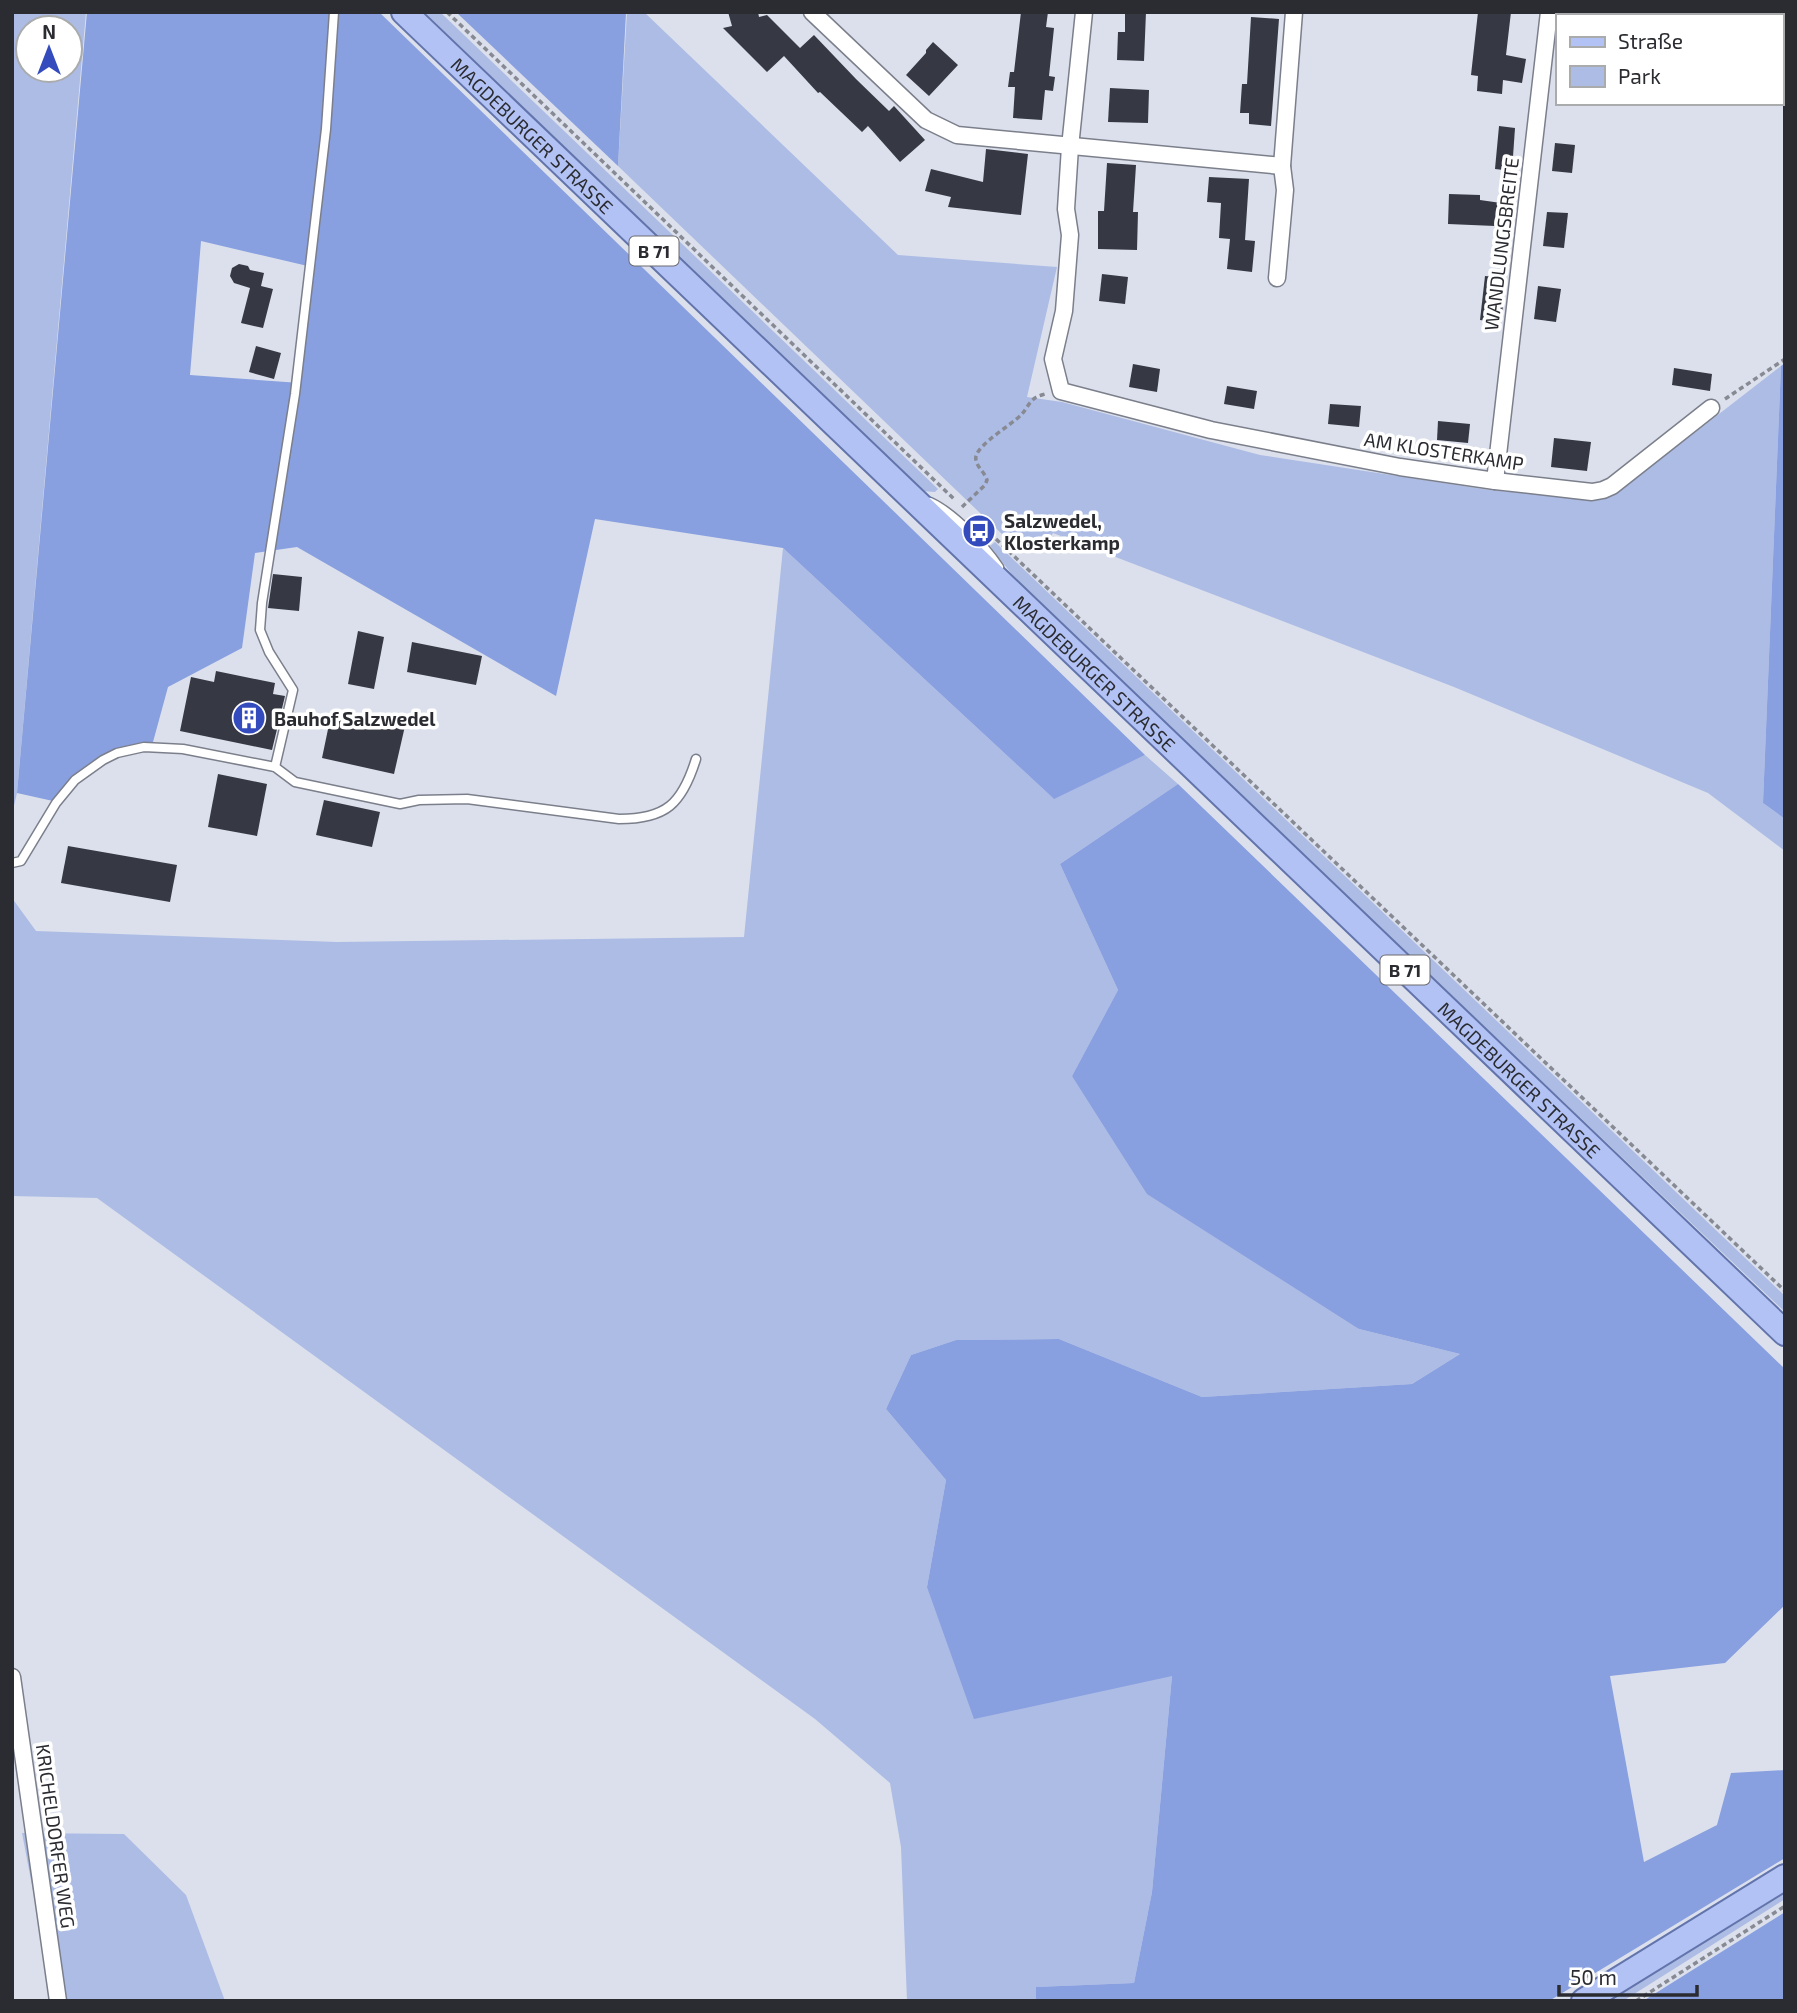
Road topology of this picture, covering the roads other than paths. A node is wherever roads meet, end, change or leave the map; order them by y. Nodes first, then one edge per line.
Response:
1 (334, 12) edge
2 (404, 12) edge
3 (812, 12) edge
4 (1084, 12) edge
5 (1294, 12) edge
6 (1549, 12) edge
7 (1070, 147) junction
8 (1282, 166) junction
9 (1277, 278) dead end
10 (1711, 408) road end
11 (1495, 481) junction
12 (696, 760) dead end
13 (275, 767) junction
14 (12, 863) edge
15 (1785, 1333) edge
16 (12, 1677) edge
17 (1785, 1877) edge
18 (58, 2001) edge
19 (1584, 2001) edge

1 - 13 lane
2 - 15 main road, MAGDEBURGER STRASSE / B 71
3 - 7 street
4 - 7 street
5 - 8 street
6 - 11 street, WANDLUNGSBREITE
7 - 8 street
7 - 11 street, AM KLOSTERKAMP
8 - 9 street
10 - 11 street, AM KLOSTERKAMP
12 - 13 lane
13 - 14 lane
16 - 18 street, KRICHELDORFER WEG
17 - 19 main road

